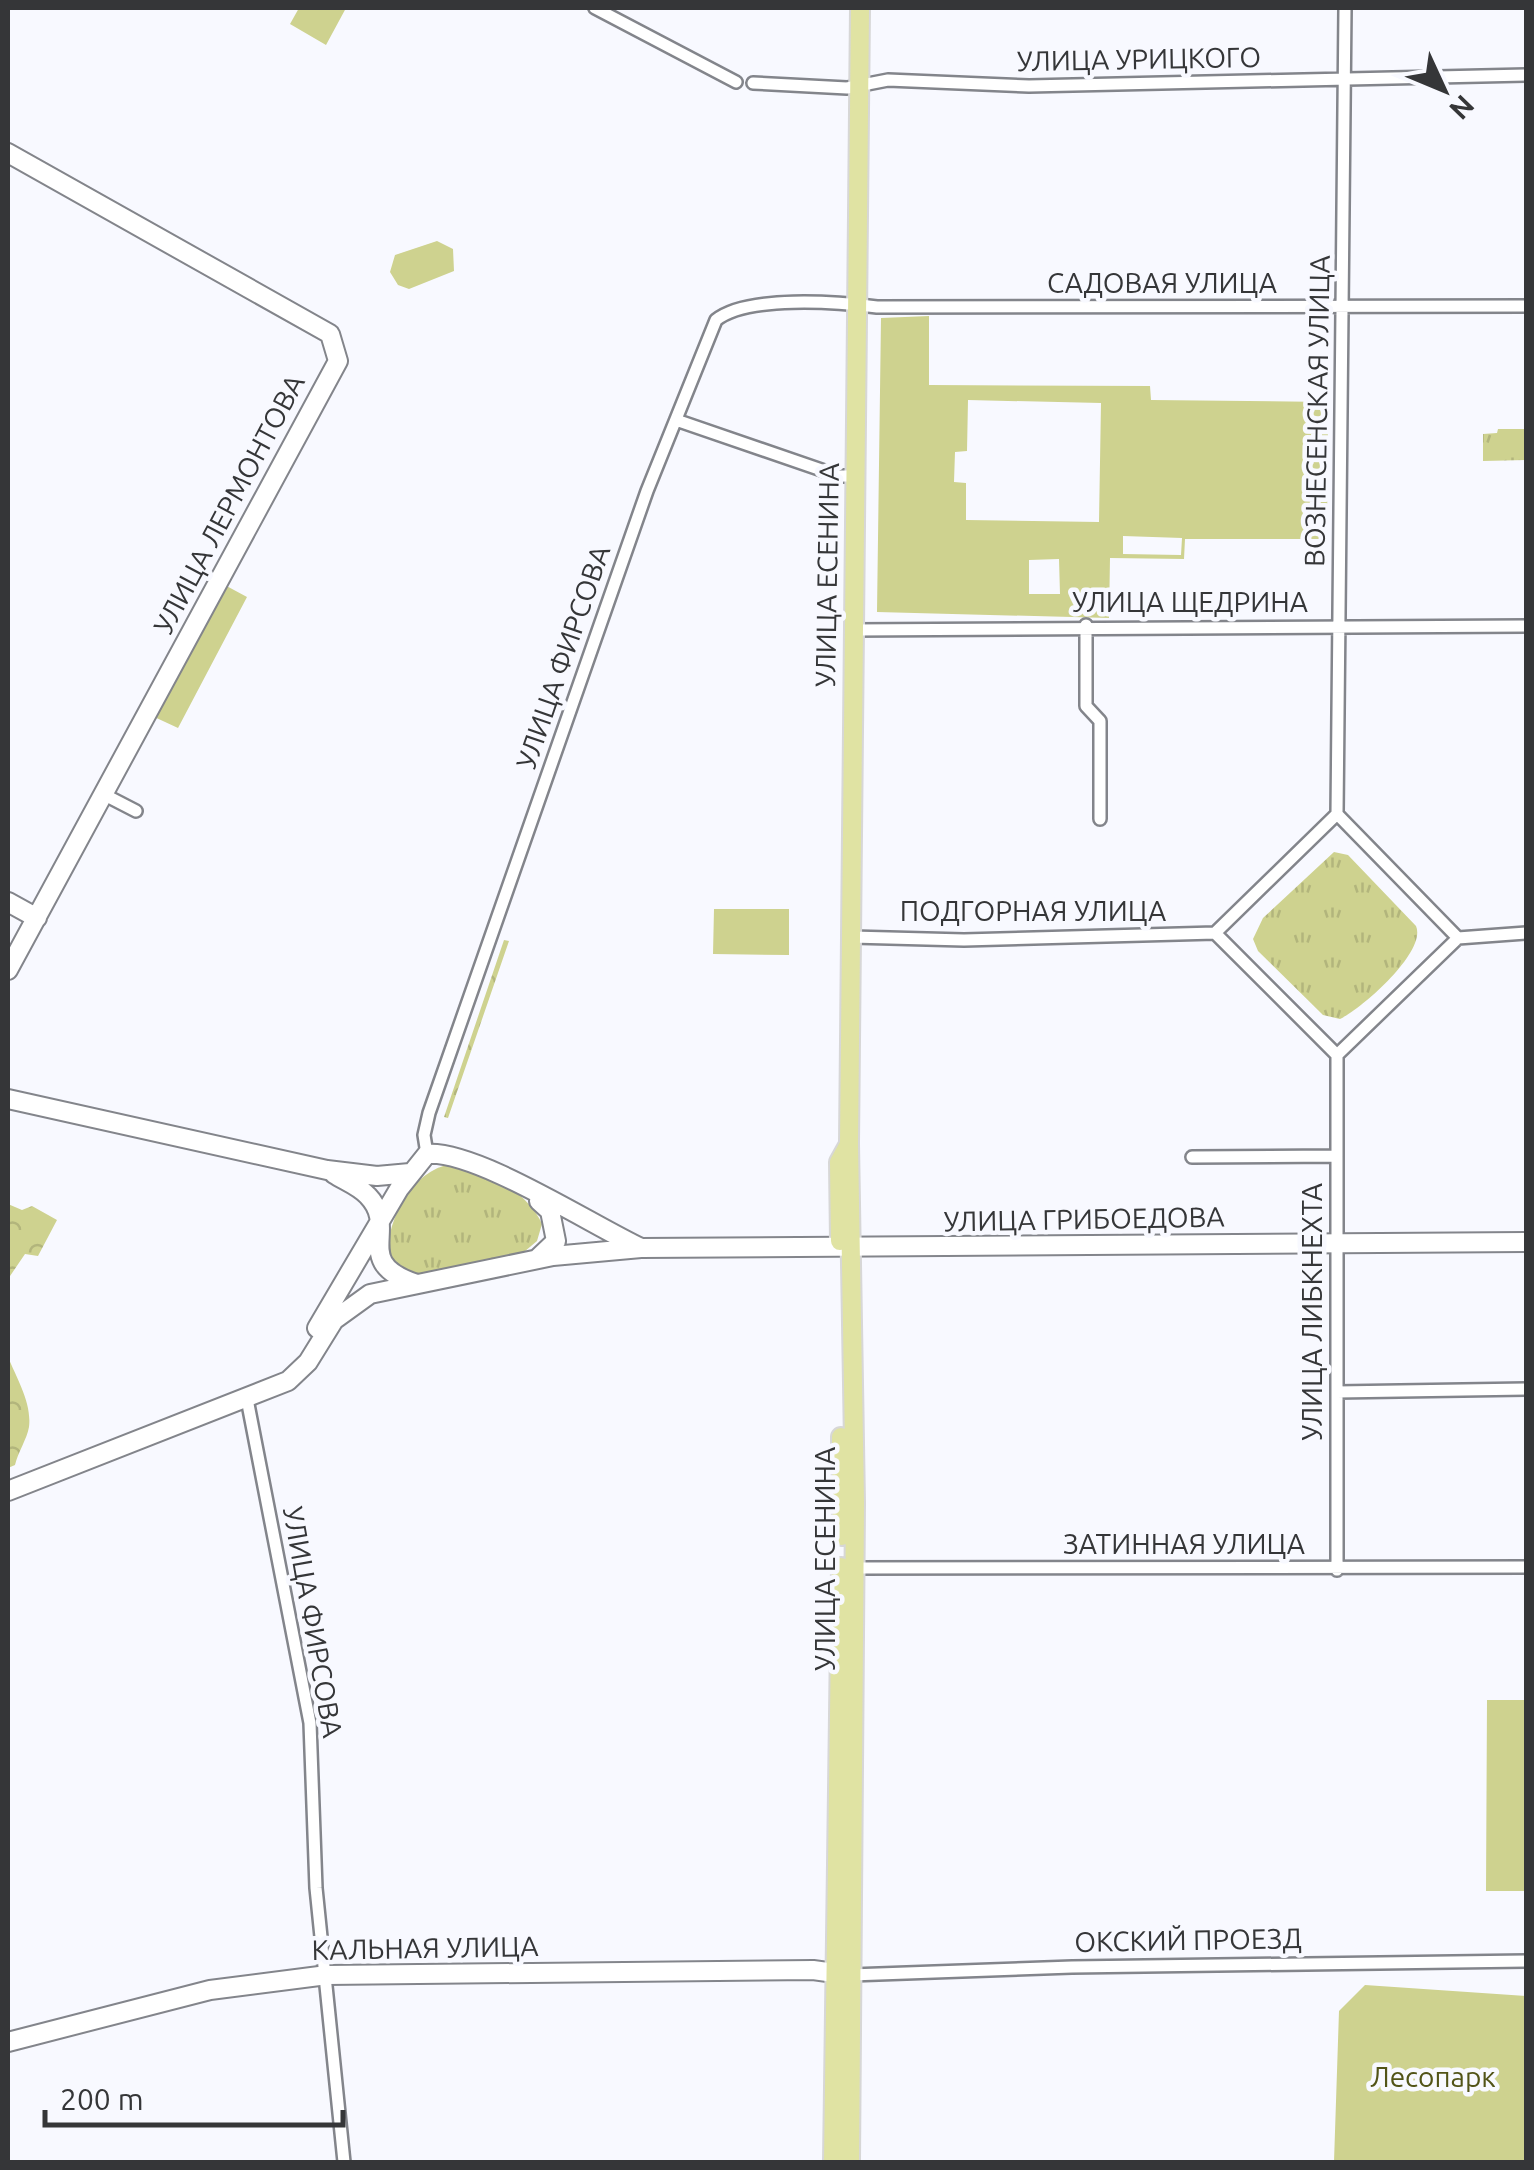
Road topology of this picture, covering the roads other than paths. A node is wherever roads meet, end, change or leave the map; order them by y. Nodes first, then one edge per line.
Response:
1 (595, 8) edge
2 (860, 8) edge
3 (1345, 8) edge
4 (1526, 75) edge
5 (1344, 81) junction
6 (736, 82) dead end
7 (753, 83) dead end
8 (859, 86) junction
9 (8, 153) edge
10 (858, 305) junction
11 (1526, 306) edge
12 (1344, 309) junction
13 (676, 420) junction
14 (856, 476) junction
15 (1086, 626) junction
16 (1526, 626) edge
17 (1339, 628) junction
18 (854, 630) junction
19 (104, 794) junction
20 (136, 812) dead end
21 (1337, 814) junction
22 (1100, 819) dead end
23 (8, 902) edge
24 (36, 918) junction
25 (1215, 933) junction
26 (1526, 933) edge
27 (852, 937) junction
28 (1458, 938) junction
29 (8, 970) edge
30 (1337, 1055) junction
31 (8, 1099) edge
32 (427, 1154) junction
33 (1337, 1156) junction
34 (1192, 1157) dead end
35 (327, 1170) junction
36 (410, 1173) junction
37 (528, 1190) junction
38 (579, 1219) junction
39 (380, 1223) junction
40 (1526, 1242) edge
41 (1337, 1243) junction
42 (642, 1248) junction
43 (846, 1250) junction
44 (548, 1252) junction
45 (417, 1284) junction
46 (1526, 1389) edge
47 (1337, 1392) junction
48 (253, 1396) junction
49 (8, 1491) edge
50 (1526, 1567) edge
51 (847, 1568) junction
52 (1337, 1570) junction
53 (1526, 1962) edge
54 (842, 1974) junction
55 (327, 1975) junction
56 (8, 2042) edge
57 (344, 2162) edge
58 (833, 2162) edge
59 (850, 2162) edge

1 - 6 street
2 - 8 main road, УЛИЦА ЕСЕНИНА
3 - 5 street, ВОЗНЕСЕНСКАЯ УЛИЦА
4 - 5 street, УЛИЦА УРИЦКОГО
5 - 8 street, УЛИЦА УРИЦКОГО
5 - 12 street, ВОЗНЕСЕНСКАЯ УЛИЦА
7 - 8 street, УЛИЦА УРИЦКОГО
8 - 10 main road, УЛИЦА ЕСЕНИНА
9 - 19 street, УЛИЦА ЛЕРМОНТОВА
10 - 12 street, САДОВАЯ УЛИЦА
10 - 13 street, УЛИЦА ФИРСОВА
10 - 14 main road, УЛИЦА ЕСЕНИНА
11 - 12 street, САДОВАЯ УЛИЦА
12 - 17 street, ВОЗНЕСЕНСКАЯ УЛИЦА
13 - 14 street
13 - 32 street, УЛИЦА ФИРСОВА
14 - 18 main road, УЛИЦА ЕСЕНИНА
15 - 17 street, УЛИЦА ЩЕДРИНА
15 - 18 street, УЛИЦА ЩЕДРИНА
15 - 22 street
16 - 17 street, УЛИЦА ЩЕДРИНА
17 - 21 street, ВОЗНЕСЕНСКАЯ УЛИЦА
18 - 27 main road, УЛИЦА ЕСЕНИНА
19 - 20 street
19 - 24 street, УЛИЦА ЛЕРМОНТОВА
21 - 25 street
21 - 28 street
23 - 24 street
24 - 29 street, УЛИЦА ЛЕРМОНТОВА
25 - 27 street, ПОДГОРНАЯ УЛИЦА
25 - 30 street
26 - 28 street
27 - 43 main road, УЛИЦА ЕСЕНИНА
28 - 30 street
30 - 33 street, УЛИЦА ЛИБКНЕХТА
31 - 35 street
32 - 36 street
32 - 37 street
33 - 34 street
33 - 41 street, УЛИЦА ЛИБКНЕХТА
35 - 36 street
35 - 39 street
36 - 39 street
37 - 38 street
37 - 44 street
38 - 42 street
38 - 44 street
39 - 45 street
39 - 48 street
40 - 41 street, УЛИЦА ГРИБОЕДОВА
41 - 43 street, УЛИЦА ГРИБОЕДОВА
41 - 47 street, УЛИЦА ЛИБКНЕХТА
42 - 43 street, УЛИЦА ГРИБОЕДОВА
42 - 44 street, УЛИЦА ГРИБОЕДОВА
43 - 51 main road, УЛИЦА ЕСЕНИНА
44 - 45 street, УЛИЦА ГРИБОЕДОВА
45 - 48 street, УЛИЦА ГРИБОЕДОВА
46 - 47 street
47 - 52 street, УЛИЦА ЛИБКНЕХТА
48 - 49 street
48 - 55 street, УЛИЦА ФИРСОВА
50 - 52 street, ЗАТИННАЯ УЛИЦА
51 - 52 street, ЗАТИННАЯ УЛИЦА
51 - 54 main road, УЛИЦА ЕСЕНИНА
53 - 54 street, ОКСКИЙ ПРОЕЗД
54 - 55 street, КАЛЬНАЯ УЛИЦА
54 - 58 main road
54 - 59 main road
55 - 56 street, КАЛЬНАЯ УЛИЦА
55 - 57 street, УЛИЦА ФИРСОВА

